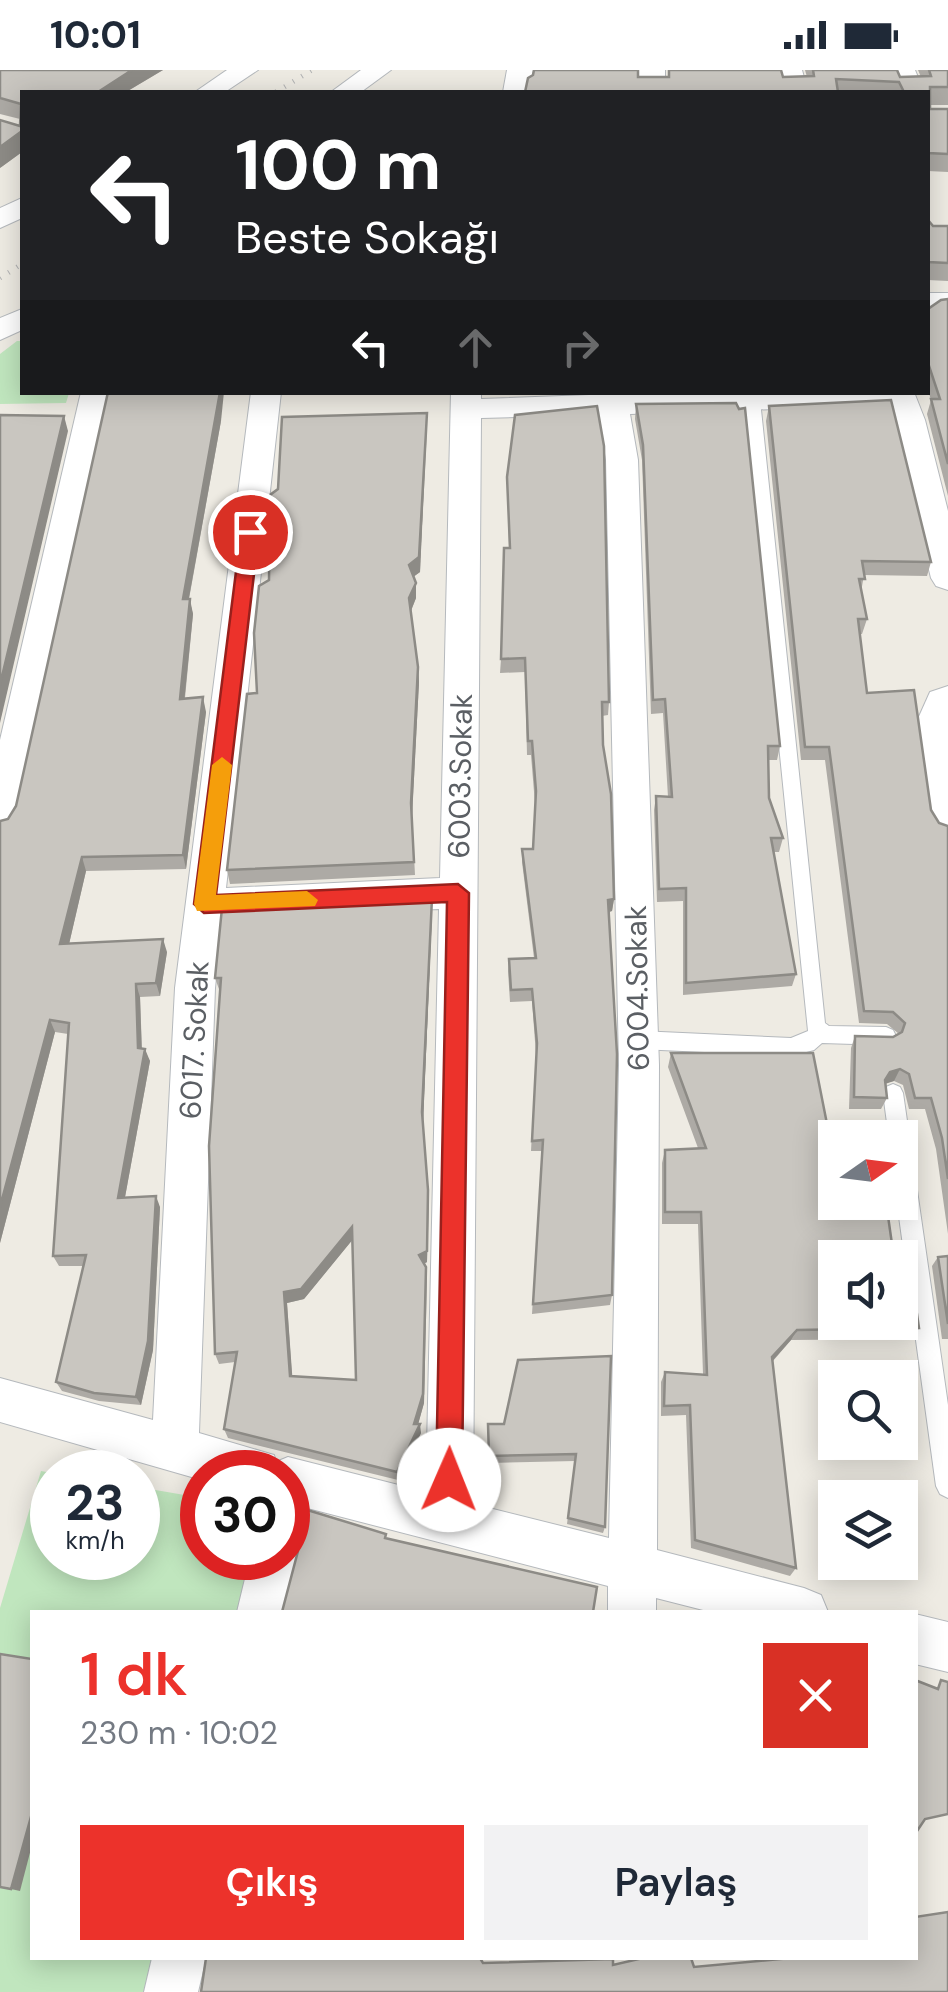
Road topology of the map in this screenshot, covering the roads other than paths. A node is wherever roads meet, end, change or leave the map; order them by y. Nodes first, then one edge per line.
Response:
1 (245, 70) edge
2 (378, 70) edge
3 (211, 90) edge
4 (347, 90) edge
5 (266, 395) edge
6 (875, 395) edge
7 (900, 395) edge
8 (752, 400) junction
9 (465, 401) edge
10 (94, 404) edge
11 (612, 405) junction
12 (55, 417) edge
13 (948, 578) edge
14 (948, 700) edge
15 (0, 819) edge
16 (948, 823) edge
17 (458, 893) junction
18 (204, 904) junction
19 (820, 1033) junction
20 (886, 1036) edge
21 (639, 1040) junction
22 (893, 1092) edge
23 (897, 1120) edge
24 (911, 1220) edge
25 (0, 1400) edge
26 (175, 1451) junction
27 (180, 1453) edge
28 (948, 1486) edge
29 (310, 1489) edge
30 (448, 1518) junction
31 (269, 1580) edge
32 (634, 1592) edge
33 (261, 1610) edge
34 (787, 1610) edge
35 (918, 1641) edge
36 (948, 1648) edge
37 (179, 1960) edge
38 (171, 1992) edge

1 - 3 street
2 - 4 street
5 - 18 street, 6017. Sokak
6 - 8 street
7 - 13 street
8 - 11 street
8 - 19 lane
9 - 11 street
9 - 17 street, 6003.Sokak
10 - 12 street
10 - 15 street
11 - 21 street, 6004.Sokak
14 - 16 street
17 - 18 street
17 - 30 street, 6003.Sokak
18 - 26 street, 6017. Sokak
19 - 20 lane
19 - 21 lane
21 - 32 street, 6004.Sokak
22 - 23 lane
24 - 28 lane
25 - 26 street
26 - 27 street
29 - 30 street
30 - 32 street
31 - 33 street
32 - 34 street
35 - 36 street
37 - 38 street

